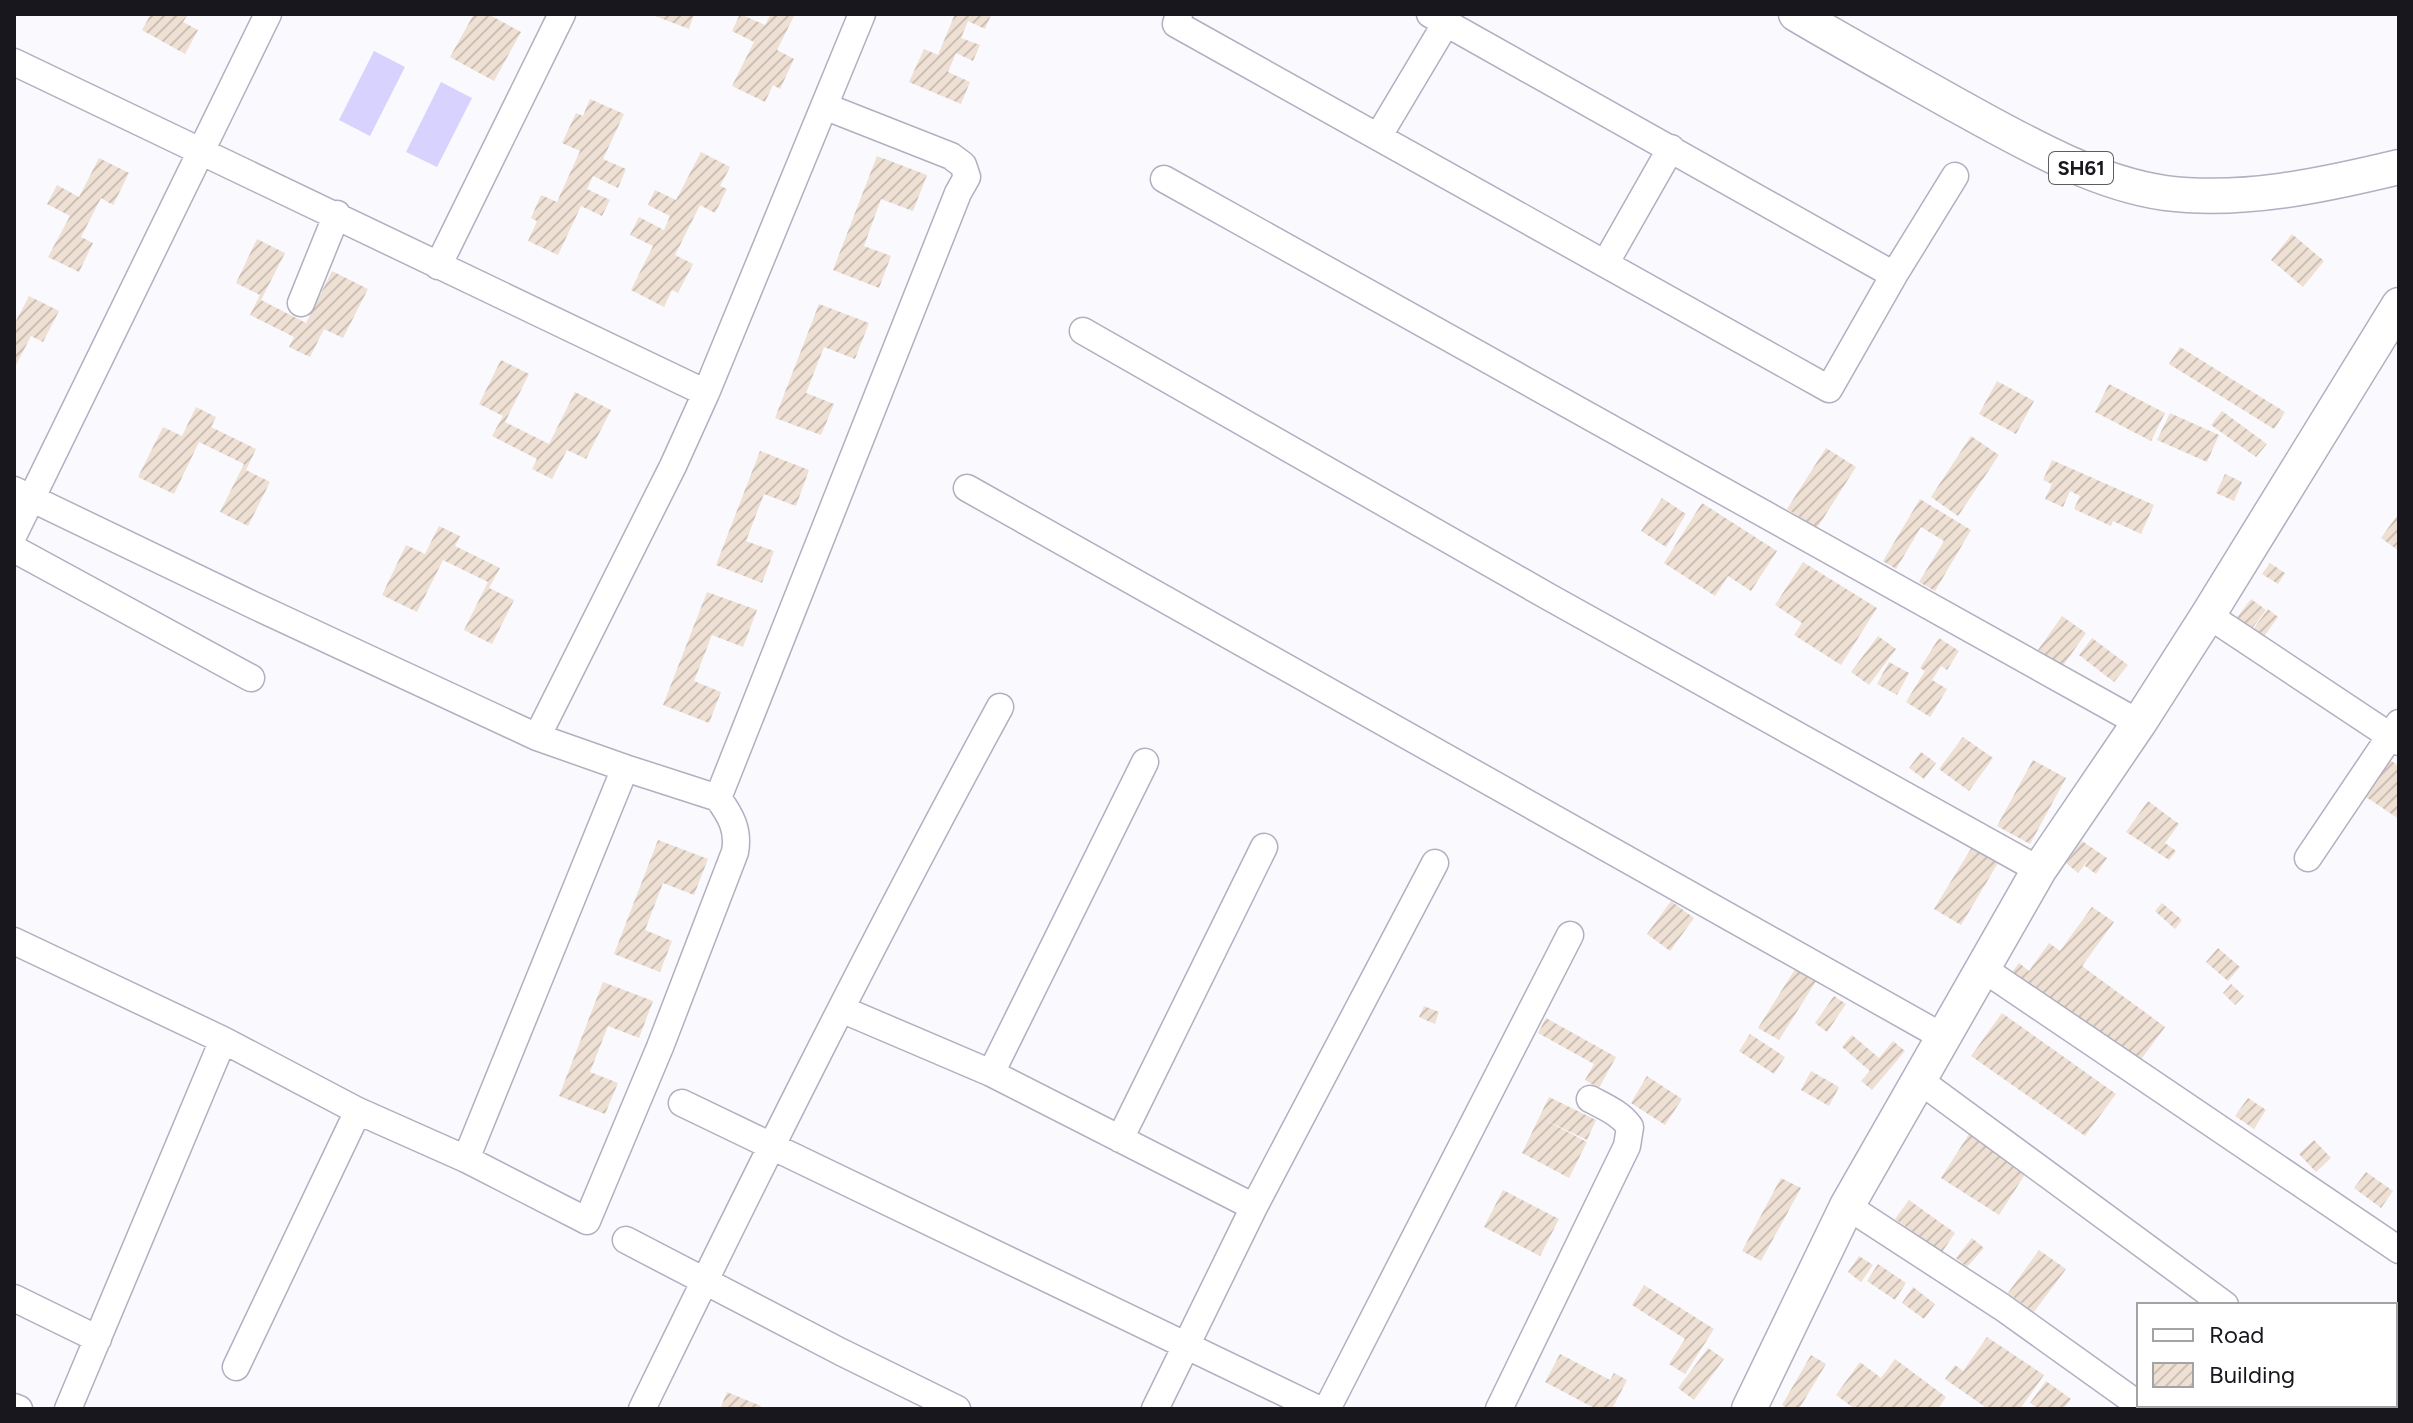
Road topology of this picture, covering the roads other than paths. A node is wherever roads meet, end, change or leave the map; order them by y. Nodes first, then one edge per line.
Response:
1 (268, 14) edge
2 (562, 14) edge
3 (862, 14) edge
4 (1179, 14) edge
5 (1796, 14) edge
6 (1438, 18) edge
7 (14, 62) edge
8 (824, 106) junction
9 (1378, 137) junction
10 (1671, 148) junction
11 (201, 151) junction
12 (2399, 167) edge
13 (1955, 176) dead end
14 (1164, 179) dead end
15 (337, 214) junction
16 (1605, 264) junction
17 (438, 266) junction
18 (1894, 275) junction
19 (301, 303) dead end
20 (2399, 305) edge
21 (1083, 331) dead end
22 (706, 393) junction
23 (967, 488) dead end
24 (23, 494) edge
25 (14, 534) edge
26 (14, 549) edge
27 (2208, 615) junction
28 (251, 678) dead end
29 (1000, 707) dead end
30 (2139, 723) junction
31 (2396, 734) edge
32 (537, 737) junction
33 (1145, 762) dead end
34 (625, 768) junction
35 (718, 798) junction
36 (1264, 847) dead end
37 (2308, 858) dead end
38 (1435, 863) dead end
39 (2039, 870) junction
40 (1570, 935) dead end
41 (14, 941) edge
42 (1982, 968) junction
43 (841, 1009) junction
44 (1943, 1037) junction
45 (223, 1040) junction
46 (991, 1073) junction
47 (1919, 1080) junction
48 (1590, 1099) dead end
49 (682, 1103) dead end
50 (358, 1111) junction
51 (1120, 1139) junction
52 (770, 1145) junction
53 (466, 1159) junction
54 (1847, 1206) junction
55 (1254, 1207) junction
56 (626, 1240) dead end
57 (2399, 1250) edge
58 (704, 1280) junction
59 (14, 1298) edge
60 (2222, 1303) edge
61 (98, 1339) junction
62 (1187, 1346) junction
63 (236, 1367) dead end
64 (2137, 1404) edge
65 (68, 1409) edge
66 (642, 1409) edge
67 (957, 1409) edge
68 (1155, 1409) edge
69 (1318, 1409) edge
70 (1327, 1409) edge
71 (1499, 1409) edge
72 (1749, 1409) edge

1 - 11 street
2 - 17 street
3 - 8 street
4 - 9 street
5 - 12 main road, SH61
6 - 9 street
6 - 10 street
7 - 11 street
8 - 22 street
8 - 35 street
9 - 16 street
10 - 16 street
10 - 18 street
11 - 15 street
11 - 24 street
13 - 18 street
14 - 30 street
15 - 17 street
15 - 19 street
16 - 18 street
17 - 22 street
20 - 27 main road
21 - 39 street
22 - 32 street
23 - 44 street
24 - 25 street
24 - 32 street
26 - 28 street
27 - 30 main road
27 - 31 street
29 - 43 street
30 - 39 main road
31 - 37 street
32 - 34 street
33 - 46 street
34 - 35 street
34 - 53 street
35 - 53 street
36 - 51 street
38 - 55 street
39 - 42 main road
40 - 70 street
41 - 45 street
42 - 44 main road
42 - 57 street
43 - 46 street
43 - 52 street
44 - 47 main road
45 - 50 street
45 - 61 street
46 - 51 street
47 - 54 main road
47 - 60 street
48 - 71 street
49 - 52 street
50 - 53 street
50 - 63 street
51 - 55 street
52 - 58 street
52 - 62 street
54 - 64 street
54 - 72 main road
55 - 62 street
56 - 58 street
58 - 66 street
58 - 67 street
59 - 61 street
61 - 65 street
62 - 68 street
62 - 69 street

